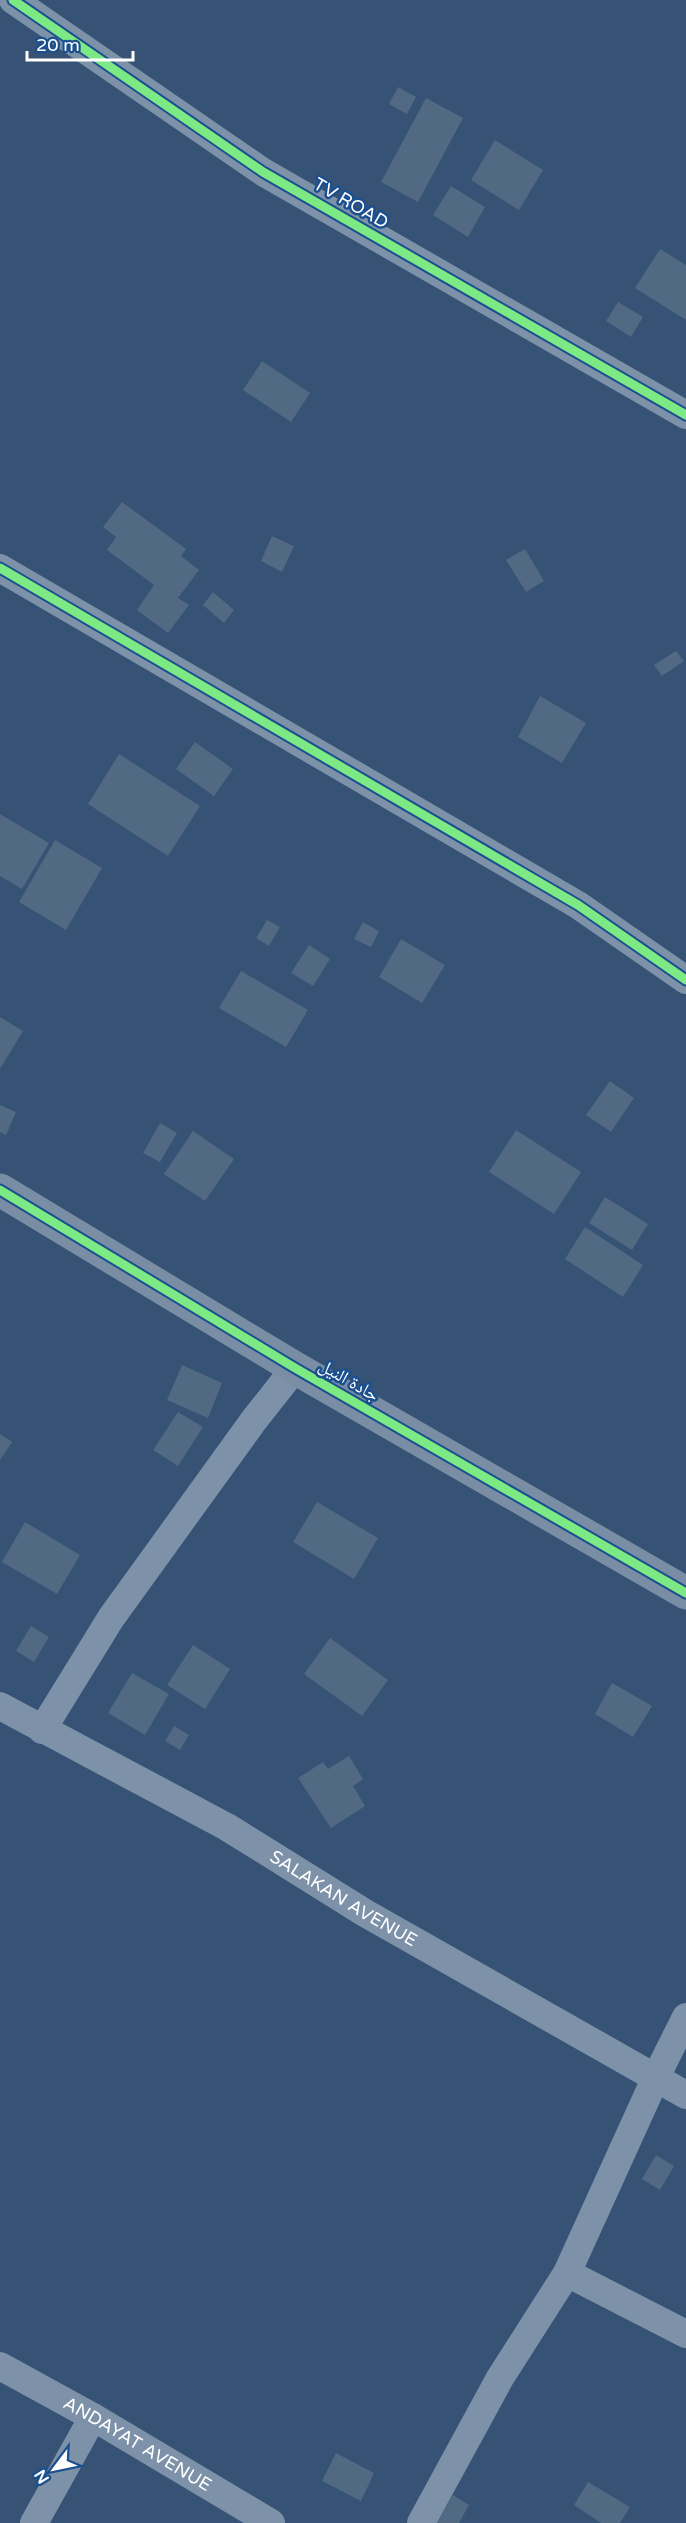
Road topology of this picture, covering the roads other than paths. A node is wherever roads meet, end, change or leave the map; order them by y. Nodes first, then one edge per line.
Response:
1 (13, 0) edge
2 (686, 415) edge
3 (0, 568) edge
4 (686, 980) edge
5 (0, 1190) edge
6 (295, 1368) junction
7 (686, 1593) edge
8 (0, 1706) edge
9 (42, 1730) junction
10 (686, 2017) edge
11 (656, 2077) junction
12 (686, 2095) edge
13 (567, 2272) junction
14 (686, 2334) edge
15 (0, 2366) edge
16 (93, 2417) junction
17 (34, 2523) edge
18 (271, 2523) edge
19 (421, 2523) edge

1 - 2 street, TV ROAD
3 - 4 street
5 - 6 street, جادة النيل
6 - 7 street, جادة النيل
6 - 9 street
8 - 9 street, SALAKAN AVENUE
9 - 11 street, SALAKAN AVENUE
10 - 11 street
11 - 12 street, SALAKAN AVENUE
11 - 13 street
13 - 14 street
13 - 19 street
15 - 16 street, ANDAYAT AVENUE
16 - 17 street
16 - 18 street, ANDAYAT AVENUE

